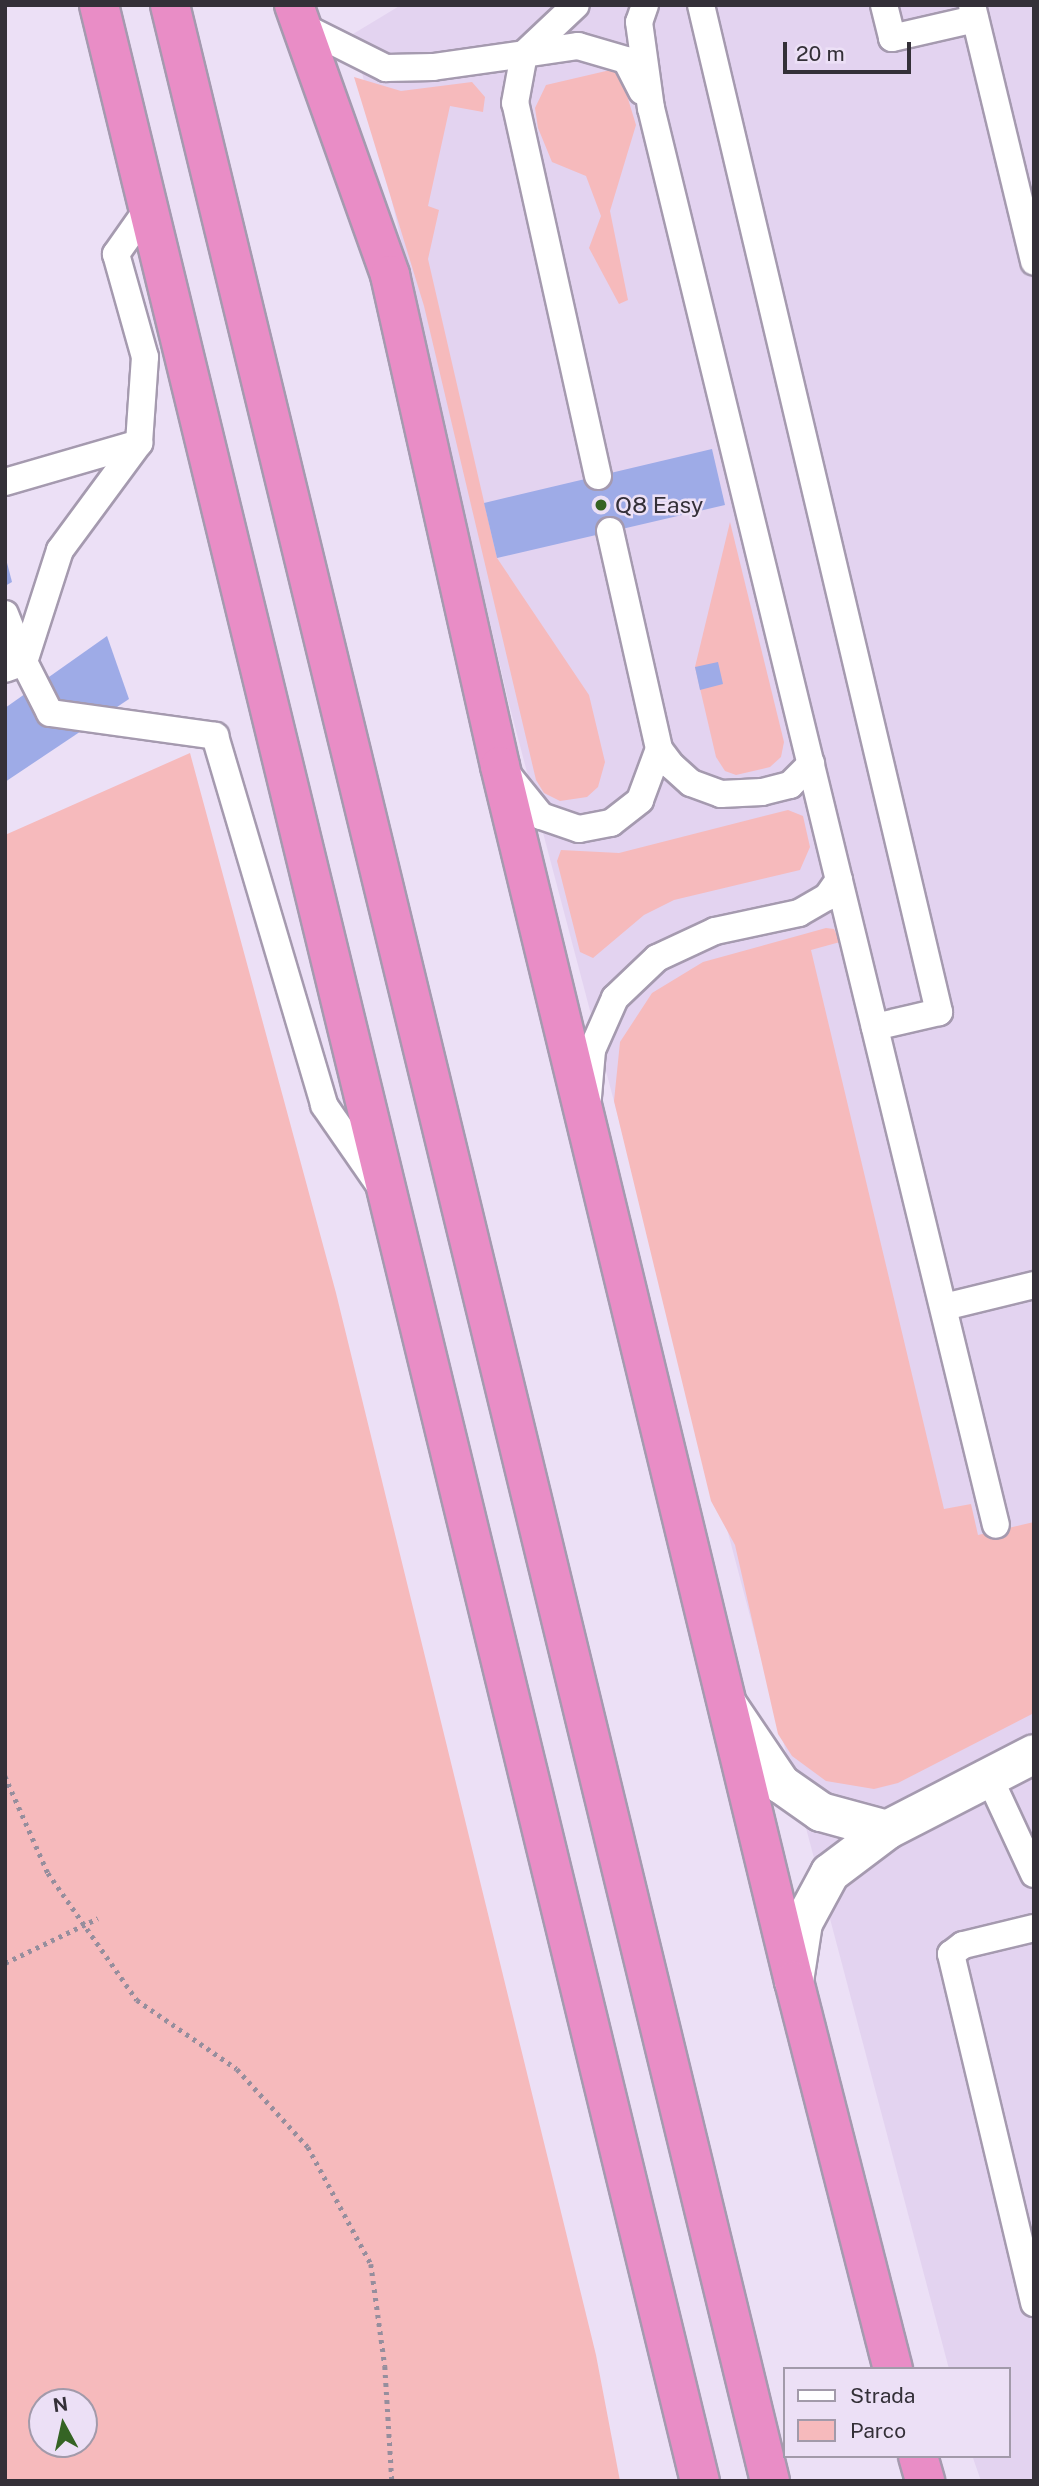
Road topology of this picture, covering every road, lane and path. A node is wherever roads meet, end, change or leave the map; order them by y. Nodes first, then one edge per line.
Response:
1 (99, 5) edge
2 (170, 5) edge
3 (576, 5) edge
4 (645, 5) edge
5 (701, 5) edge
6 (884, 5) edge
7 (973, 12) edge
8 (298, 16) edge
9 (524, 54) junction
10 (651, 108) junction
11 (147, 210) junction
12 (1034, 262) edge
13 (139, 443) junction
14 (598, 476) dead end
15 (5, 482) edge
16 (610, 531) dead end
17 (5, 614) edge
18 (14, 665) edge
19 (659, 749) junction
20 (811, 764) junction
21 (500, 766) junction
22 (839, 880) junction
23 (875, 1027) junction
24 (587, 1117) junction
25 (384, 1190) junction
26 (1034, 1285) edge
27 (944, 1307) junction
28 (996, 1525) dead end
29 (729, 1707) junction
30 (1034, 1754) edge
31 (5, 1776) edge
32 (989, 1777) junction
33 (887, 1830) junction
34 (1034, 1874) edge
35 (98, 1918) dead end
36 (84, 1926) junction
37 (1034, 1928) edge
38 (5, 1963) edge
39 (794, 1981) junction
40 (869, 2285) junction
41 (1034, 2303) edge
42 (886, 2367) edge
43 (892, 2367) edge
44 (904, 2458) edge
45 (919, 2458) edge
46 (392, 2481) edge
47 (700, 2481) edge
48 (769, 2481) edge
49 (910, 2481) edge
50 (925, 2481) edge

1 - 11 highway
2 - 48 highway
3 - 9 lane
4 - 10 lane
5 - 23 lane
6 - 7 lane
7 - 12 lane
8 - 9 lane
8 - 21 highway
9 - 10 lane
9 - 14 lane
10 - 20 lane
11 - 13 lane
11 - 25 highway
13 - 15 lane
13 - 18 lane
16 - 19 lane
17 - 18 lane
18 - 25 lane
19 - 20 lane
19 - 21 lane
20 - 22 lane
21 - 24 highway
22 - 23 lane
22 - 24 lane
23 - 27 lane
24 - 29 highway
25 - 47 highway
26 - 27 lane
27 - 28 lane
29 - 33 street
29 - 39 highway
30 - 32 street
31 - 36 path
32 - 33 street
32 - 34 lane
33 - 39 street
35 - 36 path
36 - 38 path
36 - 46 path
37 - 41 lane
39 - 40 highway
40 - 42 highway
40 - 43 highway
44 - 49 highway
45 - 50 highway

